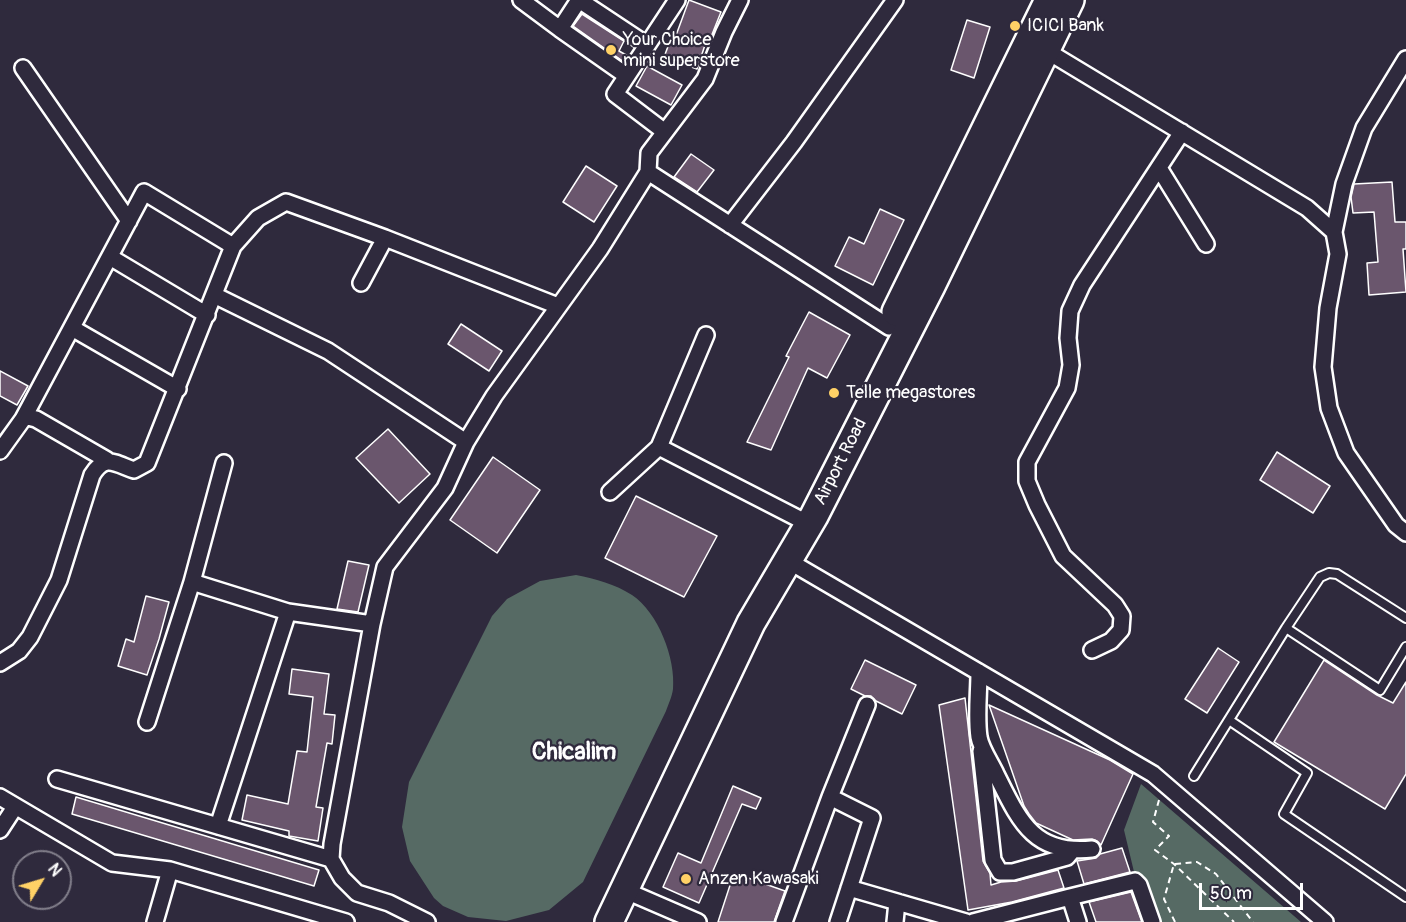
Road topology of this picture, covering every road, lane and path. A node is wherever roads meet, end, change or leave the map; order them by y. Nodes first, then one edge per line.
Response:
1 (521, 0) edge
2 (579, 0) edge
3 (677, 0) edge
4 (740, 0) edge
5 (895, 0) edge
6 (1049, 0) edge
7 (1070, 0) edge
8 (560, 29) junction
9 (647, 45) junction
10 (1037, 45) junction
11 (1406, 59) edge
12 (22, 68) dead end
13 (627, 76) junction
14 (665, 132) junction
15 (1182, 132) junction
16 (1159, 168) junction
17 (648, 172) junction
18 (129, 221) junction
19 (730, 225) junction
20 (1334, 232) junction
21 (385, 238) junction
22 (1206, 244) dead end
23 (233, 246) junction
24 (110, 256) junction
25 (361, 283) dead end
26 (214, 295) junction
27 (558, 306) junction
28 (207, 315) junction
29 (889, 327) junction
30 (72, 328) junction
31 (706, 335) dead end
32 (178, 389) junction
33 (23, 419) junction
34 (466, 442) junction
35 (659, 447) junction
36 (0, 451) edge
37 (107, 460) junction
38 (224, 463) dead end
39 (610, 492) dead end
40 (801, 520) junction
41 (1406, 533) edge
42 (787, 560) junction
43 (192, 582) junction
44 (288, 612) junction
45 (1406, 618) edge
46 (372, 624) junction
47 (1286, 628) junction
48 (1406, 647) edge
49 (1092, 650) dead end
50 (0, 663) edge
51 (979, 672) junction
52 (867, 705) dead end
53 (1229, 720) junction
54 (147, 722) dead end
55 (979, 738) junction
56 (1194, 776) dead end
57 (57, 779) dead end
58 (1164, 782) junction
59 (0, 797) edge
60 (830, 797) junction
61 (15, 807) junction
62 (218, 826) junction
63 (0, 830) edge
64 (1092, 849) dead end
65 (1072, 850) junction
66 (332, 859) junction
67 (1174, 864) junction
68 (170, 870) junction
69 (849, 888) junction
70 (624, 890) junction
71 (1070, 897) junction
72 (1406, 897) edge
73 (897, 902) junction
74 (1000, 919) edge
75 (155, 922) edge
76 (346, 922) edge
77 (427, 922) edge
78 (598, 922) edge
79 (609, 922) edge
80 (698, 922) edge
81 (784, 922) edge
82 (838, 922) edge
83 (895, 922) edge
84 (966, 922) edge
85 (973, 922) edge
86 (1078, 922) edge
87 (1152, 922) edge
88 (1175, 922) edge
89 (1234, 922) edge
90 (1253, 922) edge
91 (1325, 922) edge

1 - 8 street
2 - 8 street
2 - 9 street
3 - 9 street
4 - 14 street
5 - 19 street
6 - 10 highway, Airport Road
7 - 10 highway, Airport Road
8 - 13 street
9 - 13 street
10 - 15 street
10 - 29 highway, Airport Road
10 - 40 highway, Airport Road
11 - 20 street
12 - 18 street
13 - 14 street
14 - 17 street
15 - 16 street
15 - 20 street
16 - 22 street
16 - 49 street
17 - 19 street
17 - 27 street
18 - 23 street
18 - 24 street
19 - 29 street
20 - 41 street
21 - 23 street
21 - 25 street
21 - 27 street
23 - 26 street
24 - 28 street
24 - 30 street
26 - 28 street
26 - 34 street
27 - 34 street
28 - 32 street
29 - 40 highway, Airport Road
30 - 32 street
30 - 33 street
31 - 35 street
32 - 37 street
33 - 36 street
33 - 37 street
34 - 46 street
35 - 39 street
35 - 40 street
37 - 50 street
38 - 43 street
40 - 42 highway, Airport Road
40 - 78 highway, Airport Road
42 - 51 street
42 - 70 highway, Airport Road
43 - 44 street
43 - 54 street
44 - 46 street
44 - 62 street
45 - 47 lane
46 - 66 street
47 - 48 lane
47 - 53 lane
51 - 55 street
51 - 58 street
52 - 60 street
53 - 56 lane
53 - 72 lane
55 - 65 street
55 - 65 street
57 - 62 street
58 - 67 path
58 - 91 street
59 - 61 street
60 - 69 street
60 - 81 street
61 - 63 street
61 - 68 street
62 - 66 street
64 - 65 street
66 - 77 street
67 - 88 path
67 - 89 path
67 - 90 path
68 - 75 street
68 - 76 street
69 - 73 street
69 - 82 street
70 - 79 highway, Airport Road
70 - 80 street
71 - 74 street
71 - 86 street
71 - 87 street
73 - 83 street
73 - 84 street
74 - 85 street

